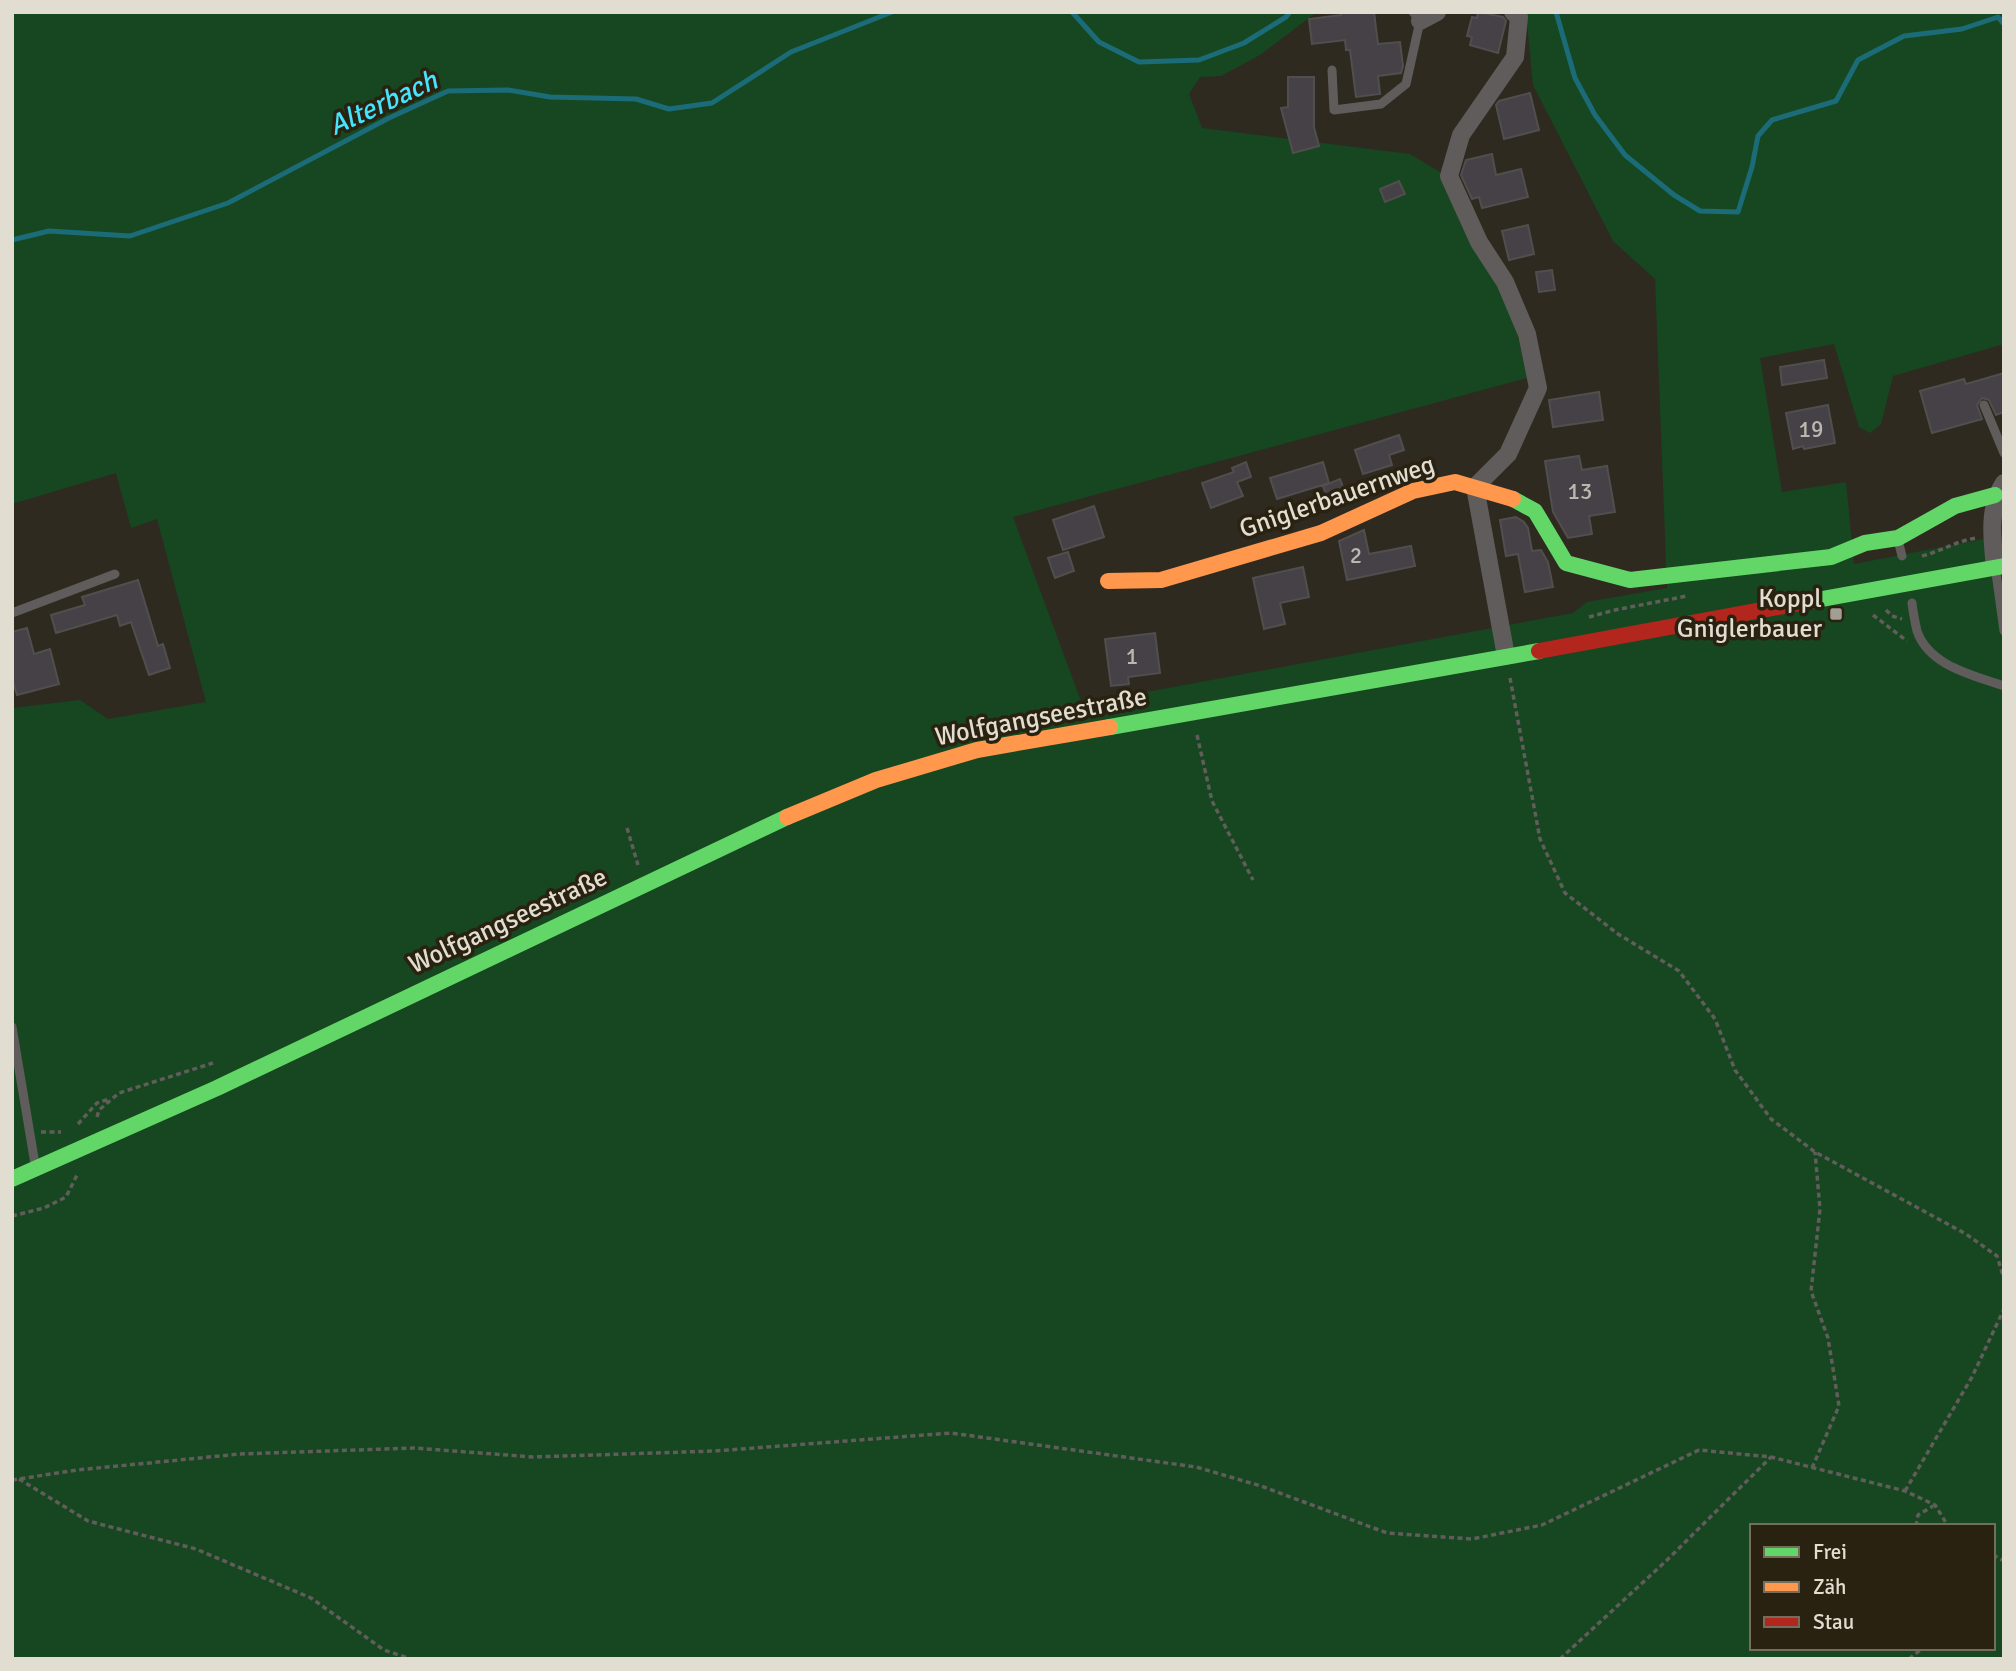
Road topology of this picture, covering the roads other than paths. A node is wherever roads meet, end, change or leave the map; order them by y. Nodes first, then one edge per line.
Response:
1 (1437, 12) edge
2 (1513, 12) edge
3 (1417, 17) edge
4 (1332, 70) dead end
5 (1984, 405) dead end
6 (2004, 453) edge
7 (1475, 487) junction
8 (1999, 489) edge
9 (1898, 538) junction
10 (1902, 556) dead end
11 (1999, 566) edge
12 (115, 575) dead end
13 (1108, 581) dead end
14 (1912, 603) dead end
15 (12, 613) edge
16 (2004, 631) edge
17 (1506, 656) junction
18 (2004, 686) edge
19 (12, 1027) edge
20 (36, 1169) junction
21 (12, 1179) edge

1 - 3 street
2 - 7 street
3 - 4 lane
5 - 6 lane
7 - 9 main road, Gniglerbauernweg
7 - 13 main road, Gniglerbauernweg
7 - 17 street
8 - 9 main road, Gniglerbauernweg
8 - 11 street
9 - 10 lane
11 - 16 lane
11 - 17 main road, Wolfgangseestraße
12 - 15 lane
14 - 18 lane
17 - 20 main road, Wolfgangseestraße
19 - 20 lane
20 - 21 main road, Wolfgangseestraße

